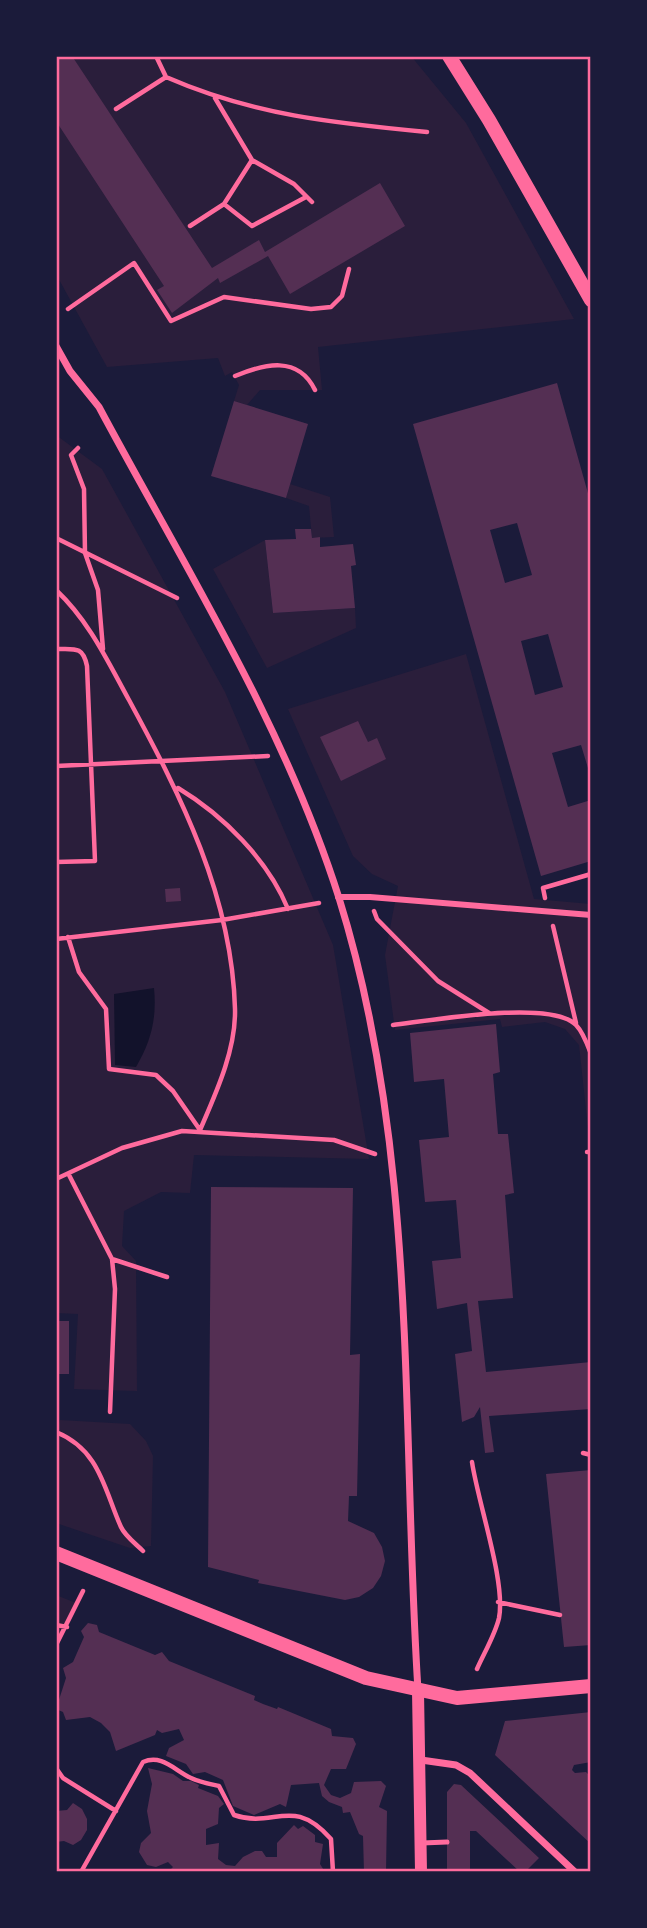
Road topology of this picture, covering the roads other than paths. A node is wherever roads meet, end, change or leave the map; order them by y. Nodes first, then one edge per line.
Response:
1 (449, 56) edge
2 (591, 300) edge
3 (56, 346) edge
4 (338, 897) junction
5 (591, 915) edge
6 (56, 1553) edge
7 (591, 1686) edge
8 (418, 1691) junction
9 (421, 1760) junction
10 (447, 1842) dead end
11 (422, 1843) junction
12 (421, 1872) edge
13 (575, 1872) edge

1 - 2 main road
3 - 4 street
4 - 5 street
4 - 8 street
6 - 8 main road
7 - 8 main road
8 - 9 street
9 - 11 street
9 - 13 street
10 - 11 lane
11 - 12 street

